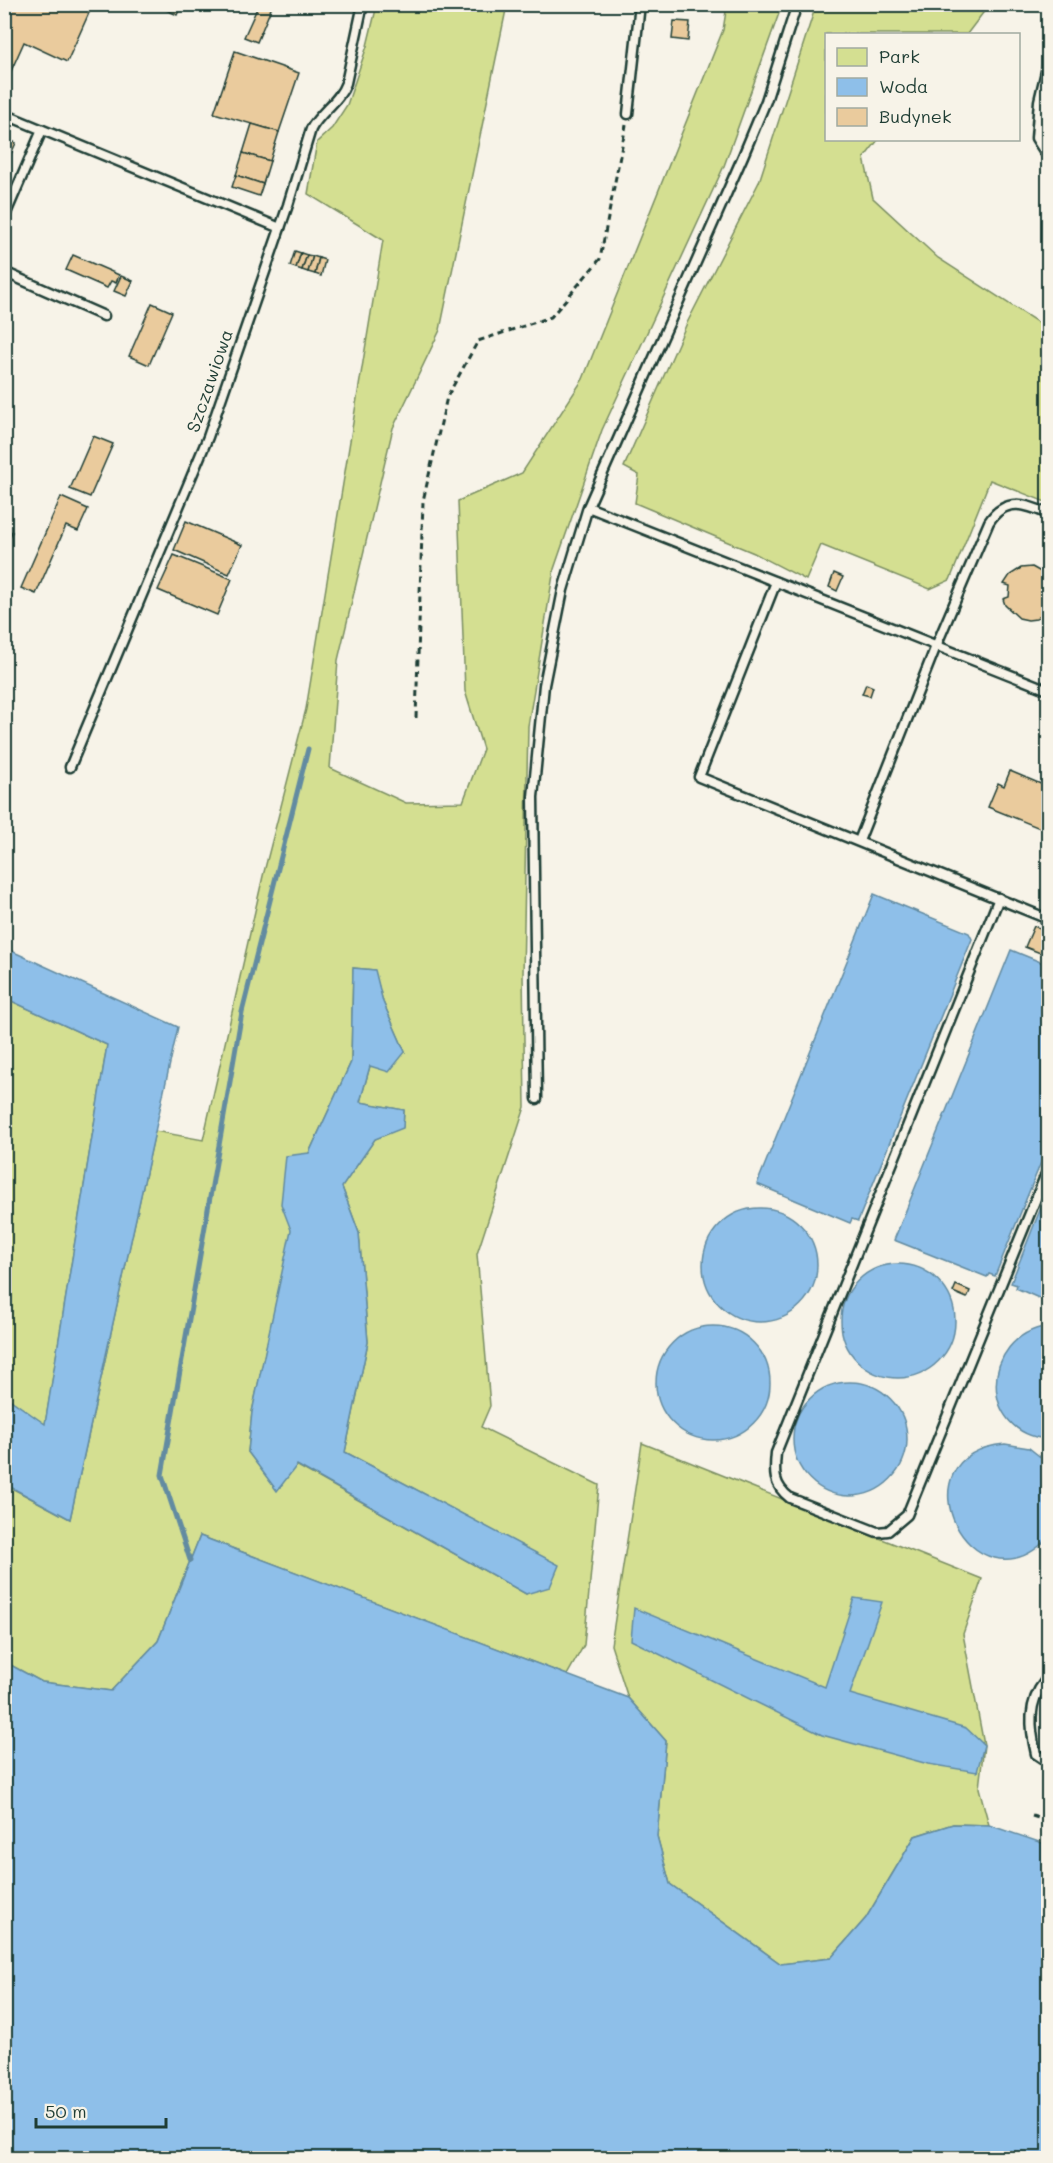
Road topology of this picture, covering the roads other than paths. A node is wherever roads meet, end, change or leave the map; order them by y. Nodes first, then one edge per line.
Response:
1 (363, 4) edge
2 (640, 4) edge
3 (797, 4) edge
4 (1048, 63) edge
5 (4, 114) edge
6 (628, 114) road end
7 (42, 129) junction
8 (1048, 157) edge
9 (4, 218) edge
10 (280, 228) junction
11 (4, 272) edge
12 (104, 316) dead end
13 (588, 507) junction
14 (1048, 514) edge
15 (776, 582) junction
16 (936, 645) junction
17 (1048, 690) edge
18 (70, 767) dead end
19 (859, 841) junction
20 (999, 898) junction
21 (1048, 919) edge
22 (537, 1099) dead end
23 (1048, 1169) edge
24 (1048, 1681) edge
25 (1048, 1762) edge

1 - 10 lane, Szczawiowa
2 - 6 lane
3 - 13 lane
4 - 8 lane
5 - 7 lane
7 - 9 lane
7 - 10 lane
10 - 18 lane, Szczawiowa
11 - 12 lane
13 - 15 lane
13 - 22 lane
14 - 16 lane
15 - 16 lane
15 - 19 lane
16 - 17 lane
16 - 19 lane
19 - 20 lane
20 - 21 lane
20 - 23 lane
24 - 25 lane

